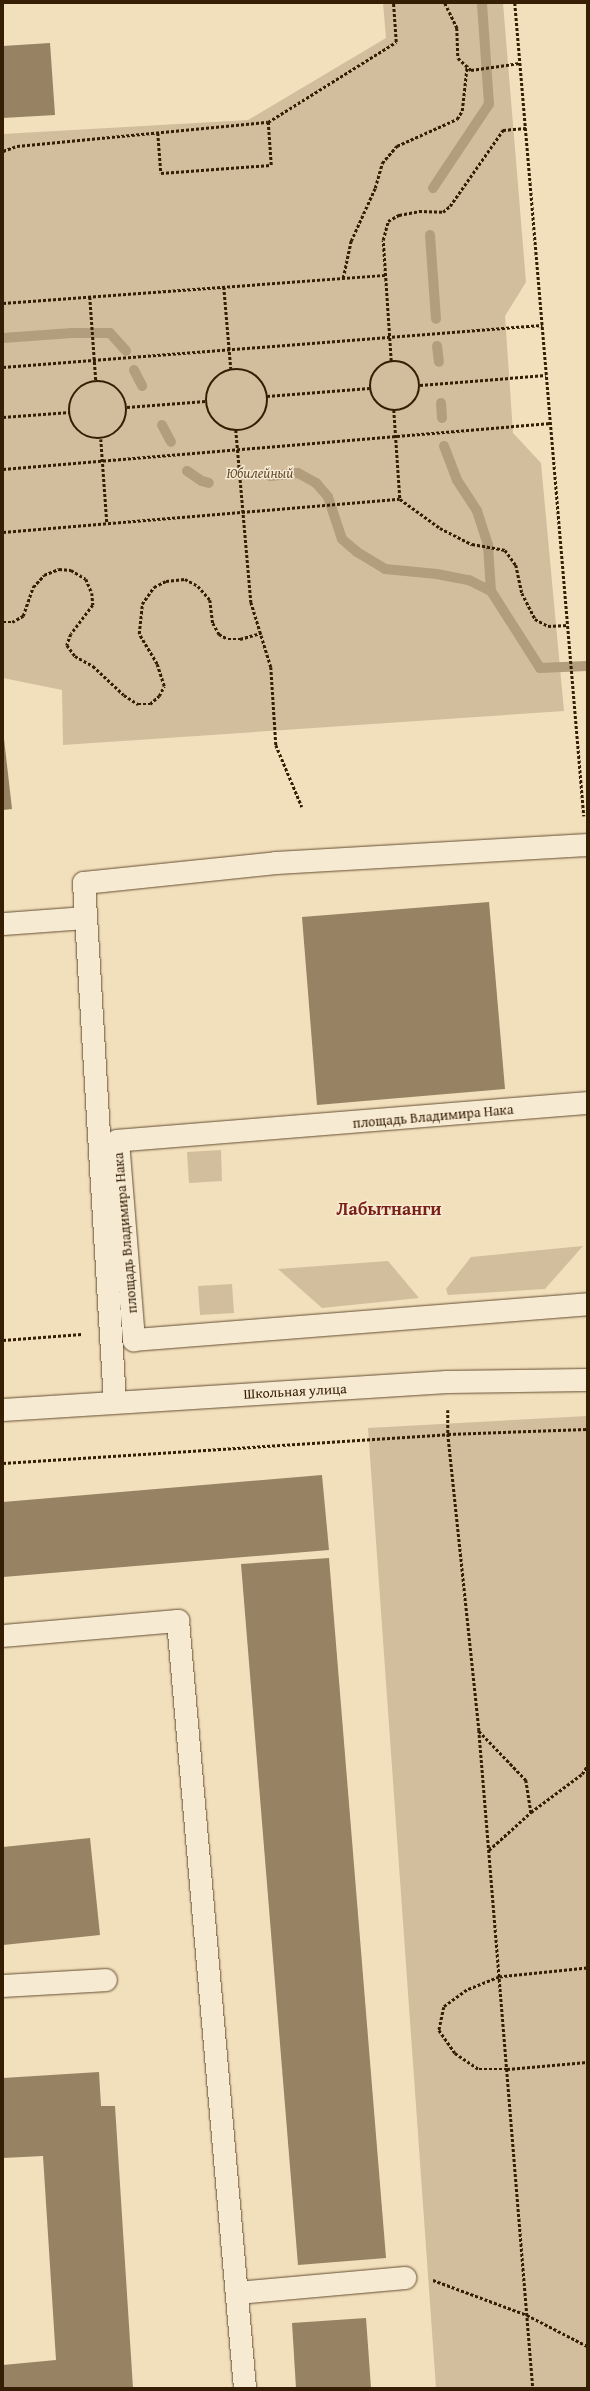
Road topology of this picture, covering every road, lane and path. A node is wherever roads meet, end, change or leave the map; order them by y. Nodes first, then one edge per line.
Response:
1 (393, 3) edge
2 (445, 3) edge
3 (515, 3) edge
4 (520, 63) junction
5 (467, 65) junction
6 (268, 122) junction
7 (526, 128) junction
8 (158, 133) junction
9 (3, 151) edge
10 (386, 275) junction
11 (343, 278) junction
12 (224, 287) junction
13 (90, 297) junction
14 (3, 303) edge
15 (542, 325) junction
16 (390, 337) junction
17 (391, 361) junction
18 (3, 367) edge
19 (231, 369) junction
20 (546, 375) junction
21 (96, 380) junction
22 (420, 384) junction
23 (370, 388) junction
24 (267, 396) junction
25 (206, 401) junction
26 (128, 407) junction
27 (394, 410) junction
28 (70, 412) junction
29 (3, 417) edge
30 (551, 423) junction
31 (236, 430) junction
32 (396, 436) junction
33 (101, 439) junction
34 (237, 449) junction
35 (102, 461) junction
36 (3, 469) edge
37 (400, 499) junction
38 (242, 512) junction
39 (107, 523) junction
40 (3, 532) edge
41 (3, 622) edge
42 (568, 625) junction
43 (261, 633) junction
44 (302, 807) dead end
45 (587, 845) edge
46 (85, 918) junction
47 (3, 924) edge
48 (587, 1104) edge
49 (587, 1304) edge
50 (587, 1380) edge
51 (115, 1402) junction
52 (3, 1410) edge
53 (587, 1429) edge
54 (448, 1434) junction
55 (3, 1463) edge
56 (3, 1636) edge
57 (479, 1730) junction
58 (587, 1766) edge
59 (531, 1812) junction
60 (489, 1851) junction
61 (587, 1968) edge
62 (499, 1977) junction
63 (106, 1980) dead end
64 (3, 1986) edge
65 (587, 2062) edge
66 (507, 2069) junction
67 (405, 2278) joint
68 (237, 2293) junction
69 (527, 2315) junction
70 (587, 2346) edge
71 (245, 2388) edge
72 (533, 2388) edge

1 - 6 path
2 - 5 path
3 - 4 path
4 - 5 path
4 - 7 path
5 - 11 path
6 - 8 path
6 - 8 path
7 - 10 path
7 - 15 path
8 - 9 path
10 - 11 path
10 - 16 path
11 - 12 path
12 - 13 path
12 - 19 path
13 - 14 path
13 - 21 path
15 - 16 path
15 - 20 path
16 - 17 path
16 - 18 path
17 - 22 path
17 - 23 path
19 - 24 path
19 - 25 path
20 - 22 path
20 - 30 path
21 - 26 path
21 - 28 path
22 - 27 path
23 - 24 path
23 - 27 path
24 - 31 path
25 - 26 path
25 - 31 path
26 - 33 path
27 - 32 path
28 - 29 path
28 - 33 path
30 - 32 path
30 - 42 path
31 - 34 path
32 - 34 path
32 - 37 path
33 - 35 path
34 - 35 path
34 - 38 path
35 - 36 path
35 - 39 path
37 - 38 path
37 - 42 path
38 - 39 path
38 - 43 path
39 - 40 path
41 - 43 path
42 - 45 path
43 - 44 path
45 - 46 street, площадь Владимира Нака
46 - 47 street
46 - 51 street, площадь Владимира Нака
48 - 49 street, площадь Владимира Нака
50 - 51 street, Школьная улица
51 - 52 street, Школьная улица
53 - 54 path
54 - 55 path
54 - 57 path
56 - 68 street
57 - 59 path
57 - 60 path
58 - 59 path
59 - 60 path
60 - 62 path
61 - 62 path
62 - 66 path
62 - 66 path
63 - 64 street
65 - 66 path
66 - 69 path
67 - 68 street
67 - 69 path
68 - 71 street
69 - 70 path
69 - 72 path

